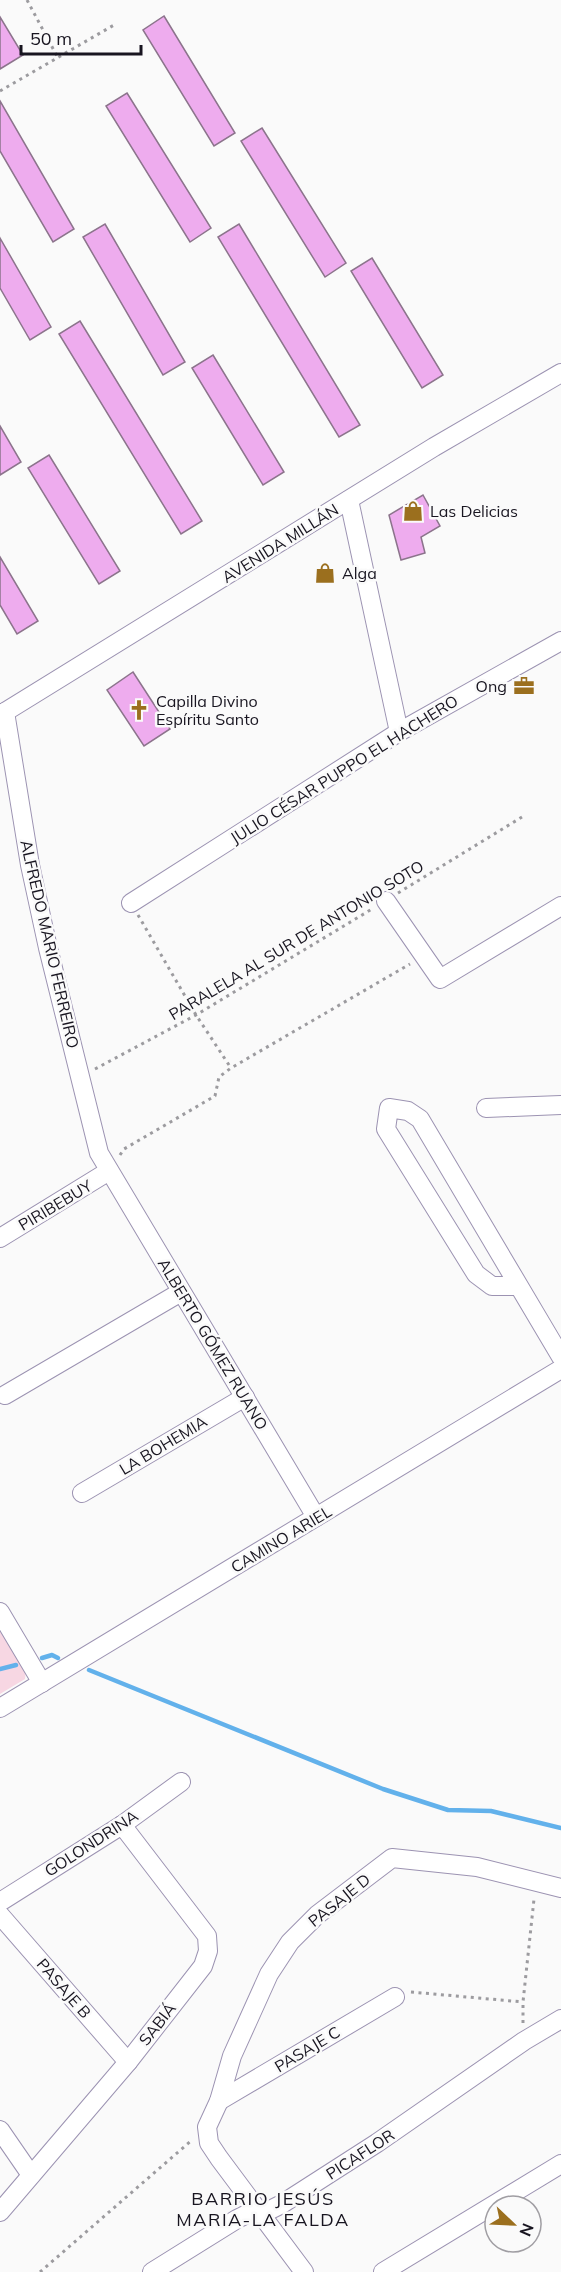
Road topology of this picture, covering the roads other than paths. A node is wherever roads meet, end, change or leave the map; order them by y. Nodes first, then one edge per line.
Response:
1 (561, 373) edge
2 (349, 500) junction
3 (561, 641) edge
4 (2, 713) edge
5 (399, 732) junction
6 (386, 901) road end
7 (130, 903) road end
8 (561, 906) edge
9 (561, 1105) edge
10 (486, 1108) dead end
11 (109, 1171) junction
12 (0, 1238) edge
13 (519, 1286) junction
14 (181, 1292) junction
15 (561, 1357) edge
16 (561, 1369) edge
17 (5, 1395) dead end
18 (245, 1397) junction
19 (82, 1493) dead end
20 (316, 1517) junction
21 (0, 1612) edge
22 (42, 1683) junction
23 (0, 1708) edge
24 (181, 1782) dead end
25 (122, 1826) junction
26 (561, 1888) edge
27 (0, 1902) edge
28 (0, 1915) edge
29 (395, 1997) road end
30 (561, 2019) edge
31 (128, 2062) junction
32 (219, 2101) junction
33 (0, 2130) edge
34 (561, 2164) edge
35 (32, 2175) junction
36 (257, 2209) junction
37 (0, 2211) edge
38 (152, 2272) edge
39 (304, 2272) edge
40 (383, 2272) edge

1 - 2 street, AVENIDA MILLÁN
2 - 4 street, AVENIDA MILLÁN
2 - 5 street
3 - 5 street, JULIO CÉSAR PUPPO EL HACHERO
4 - 11 street, ALFREDO MARIO FERREIRO
5 - 7 street, JULIO CÉSAR PUPPO EL HACHERO
6 - 8 street
9 - 10 street
11 - 12 street, PIRIBEBUY
11 - 14 street, ALBERTO GÓMEZ RUANO
13 - 13 street
13 - 15 street
14 - 17 street
14 - 18 street, ALBERTO GÓMEZ RUANO
16 - 20 street, CAMINO ARIEL
18 - 19 street, LA BOHEMIA
18 - 20 street, ALBERTO GÓMEZ RUANO
20 - 22 street, CAMINO ARIEL
21 - 22 street
22 - 23 street, CAMINO ARIEL
24 - 25 street, GOLONDRINA
25 - 27 street, GOLONDRINA
25 - 31 street, SABIÁ
26 - 32 street, PASAJE D
28 - 31 street, PASAJE B
29 - 32 street, PASAJE C
30 - 36 street, PICAFLOR
31 - 35 street, SABIÁ
32 - 36 street, PASAJE D
33 - 35 street
34 - 40 street
35 - 37 street, SABIÁ
36 - 38 street, PICAFLOR
36 - 39 street

